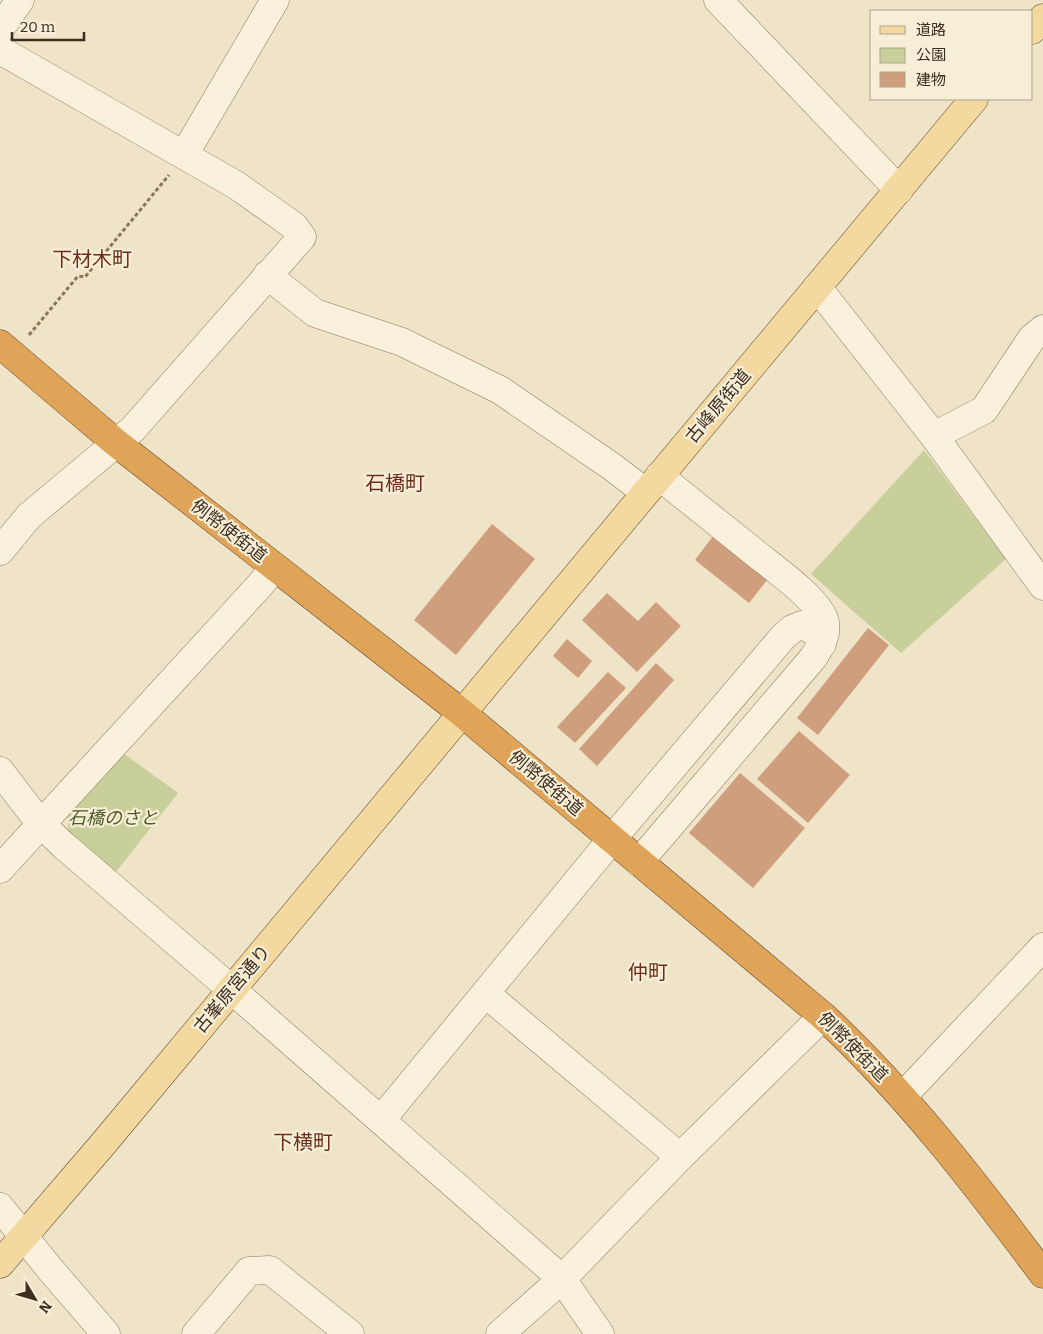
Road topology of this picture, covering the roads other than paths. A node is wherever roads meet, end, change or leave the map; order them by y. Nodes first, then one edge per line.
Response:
1 (20, 0) edge
2 (275, 0) edge
3 (718, 0) edge
4 (1043, 18) edge
5 (0, 29) edge
6 (1033, 29) edge
7 (0, 50) edge
8 (973, 100) edge
9 (184, 155) junction
10 (899, 190) junction
11 (267, 275) junction
12 (817, 287) junction
13 (1043, 328) edge
14 (6, 349) edge
15 (934, 436) junction
16 (115, 442) junction
17 (652, 484) junction
18 (0, 551) edge
19 (274, 567) junction
20 (1043, 586) edge
21 (822, 644) junction
22 (462, 714) junction
23 (0, 771) edge
24 (40, 823) junction
25 (612, 838) junction
26 (639, 862) junction
27 (0, 869) edge
28 (1043, 947) edge
29 (232, 989) junction
30 (486, 994) junction
31 (822, 1016) junction
32 (902, 1097) junction
33 (381, 1120) junction
34 (680, 1157) junction
35 (0, 1207) edge
36 (23, 1237) junction
37 (0, 1264) edge
38 (1043, 1274) edge
39 (562, 1279) junction
40 (106, 1334) edge
41 (196, 1334) edge
42 (350, 1334) edge
43 (500, 1334) edge
44 (600, 1334) edge

1 - 5 street
2 - 9 street
3 - 10 street
4 - 6 main road
7 - 9 street
8 - 10 main road, 古峰原街道
9 - 11 street
10 - 12 main road, 古峰原街道
11 - 16 street
11 - 17 street
12 - 15 street
12 - 17 main road, 古峰原街道
13 - 15 street
14 - 16 highway, 例幣使街道
15 - 20 street
16 - 18 street
16 - 19 highway, 例幣使街道
17 - 21 street
17 - 22 main road, 古峰原街道
19 - 22 highway, 例幣使街道
19 - 24 street
21 - 25 street
21 - 26 street
22 - 25 highway, 例幣使街道
22 - 29 main road, 古峯原宮通り
23 - 24 street
24 - 27 street
24 - 29 street
25 - 26 highway, 例幣使街道
25 - 30 street
26 - 31 highway, 例幣使街道
28 - 32 street
29 - 33 street
29 - 36 main road, 古峯原宮通り
30 - 33 street
30 - 34 street
31 - 32 highway, 例幣使街道
31 - 34 street
32 - 38 highway, 例幣使街道
33 - 39 street
34 - 39 street
35 - 36 street
36 - 37 main road, 古峯原宮通り
36 - 40 street
39 - 43 street
39 - 44 street
41 - 42 street

